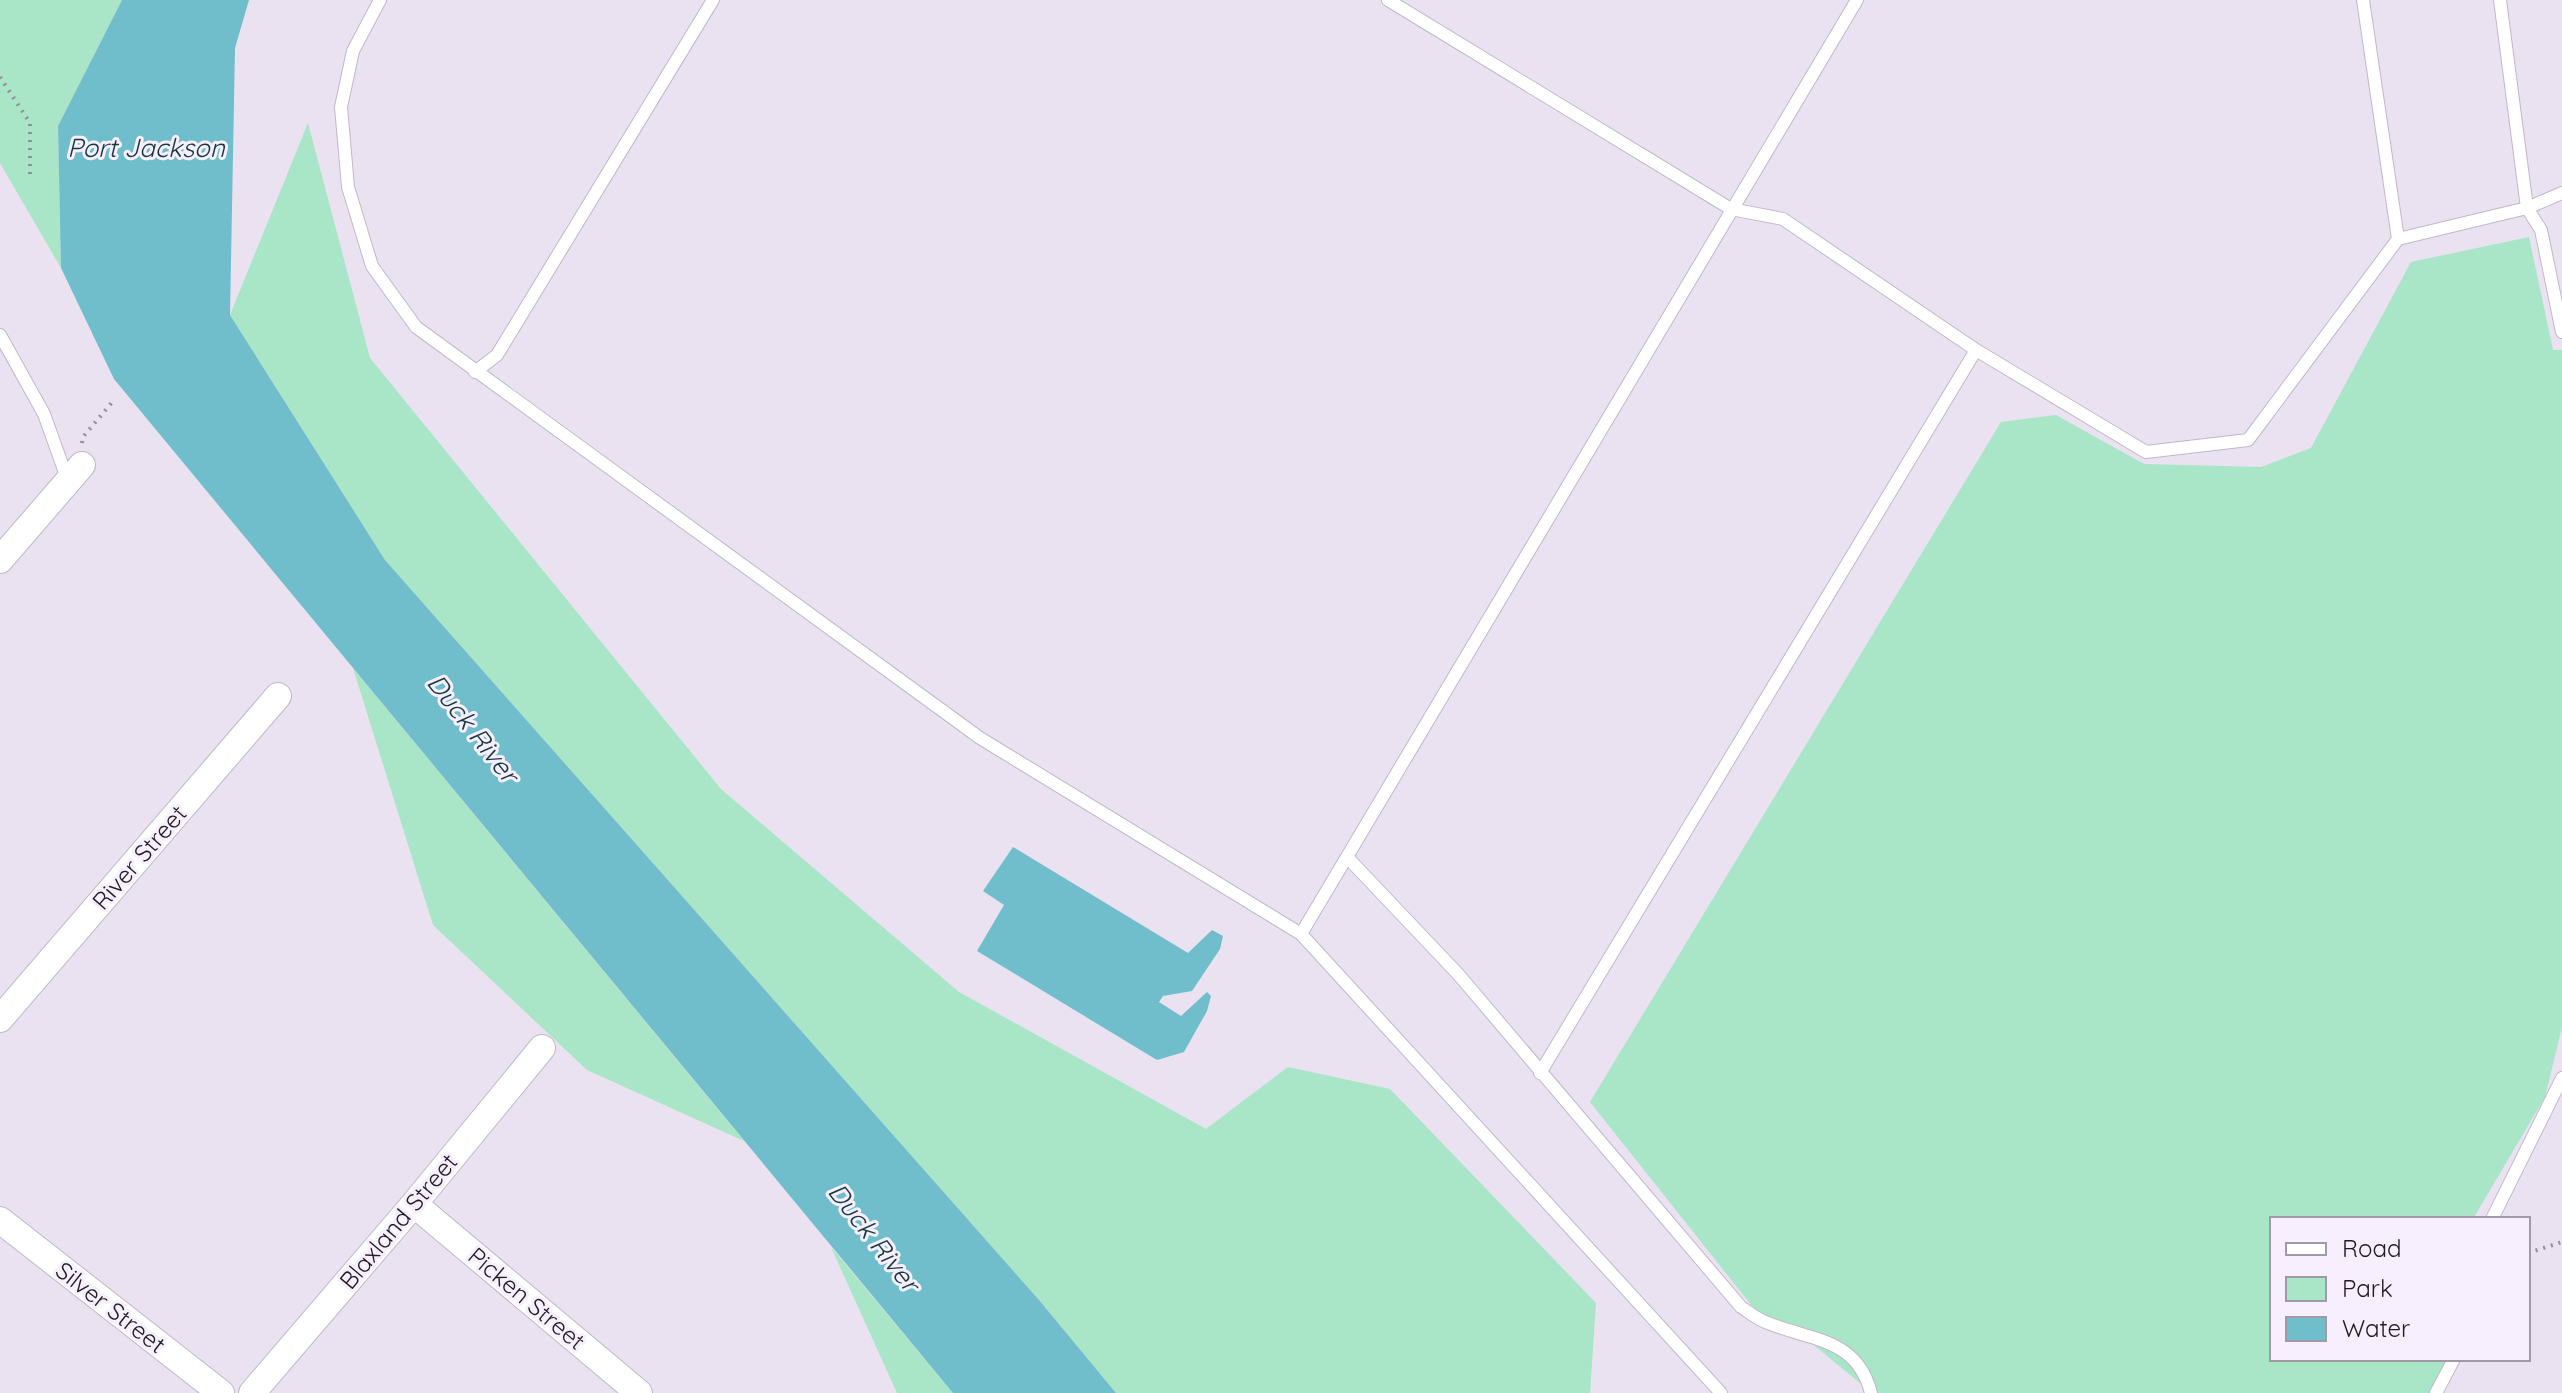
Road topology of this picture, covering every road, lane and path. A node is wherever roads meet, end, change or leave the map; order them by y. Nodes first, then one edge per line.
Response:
1 (380, 0) edge
2 (713, 0) edge
3 (1388, 0) edge
4 (1857, 0) edge
5 (2363, 0) edge
6 (2500, 0) edge
7 (0, 77) edge
8 (30, 177) dead end
9 (2562, 193) edge
10 (2527, 208) junction
11 (1731, 209) junction
12 (2398, 239) junction
13 (2562, 332) edge
14 (0, 335) edge
15 (1976, 350) junction
16 (475, 372) junction
17 (114, 400) dead end
18 (75, 473) junction
19 (0, 560) edge
20 (278, 696) dead end
21 (1347, 857) junction
22 (1301, 934) junction
23 (1, 1015) edge
24 (542, 1048) dead end
25 (1540, 1073) junction
26 (2562, 1078) edge
27 (414, 1204) junction
28 (2493, 1217) edge
29 (0, 1220) edge
30 (2562, 1242) edge
31 (2530, 1252) edge
32 (2453, 1361) edge
33 (221, 1393) edge
34 (252, 1393) edge
35 (639, 1393) edge
36 (1721, 1393) edge
37 (1871, 1393) edge
38 (2436, 1393) edge

1 - 16 lane
2 - 16 lane
3 - 11 lane
4 - 11 lane
5 - 12 lane
6 - 10 lane
7 - 8 path
9 - 10 lane
10 - 12 lane
10 - 13 lane
11 - 15 lane
11 - 21 lane
12 - 15 lane
14 - 18 lane
15 - 25 lane
16 - 22 lane
17 - 18 path
18 - 19 street
20 - 23 street, River Street
21 - 22 lane
21 - 25 lane
22 - 36 lane
24 - 27 street, Blaxland Street
25 - 37 lane
26 - 28 lane
27 - 34 street, Blaxland Street
27 - 35 street, Picken Street
29 - 33 street, Silver Street
30 - 31 path
32 - 38 lane

